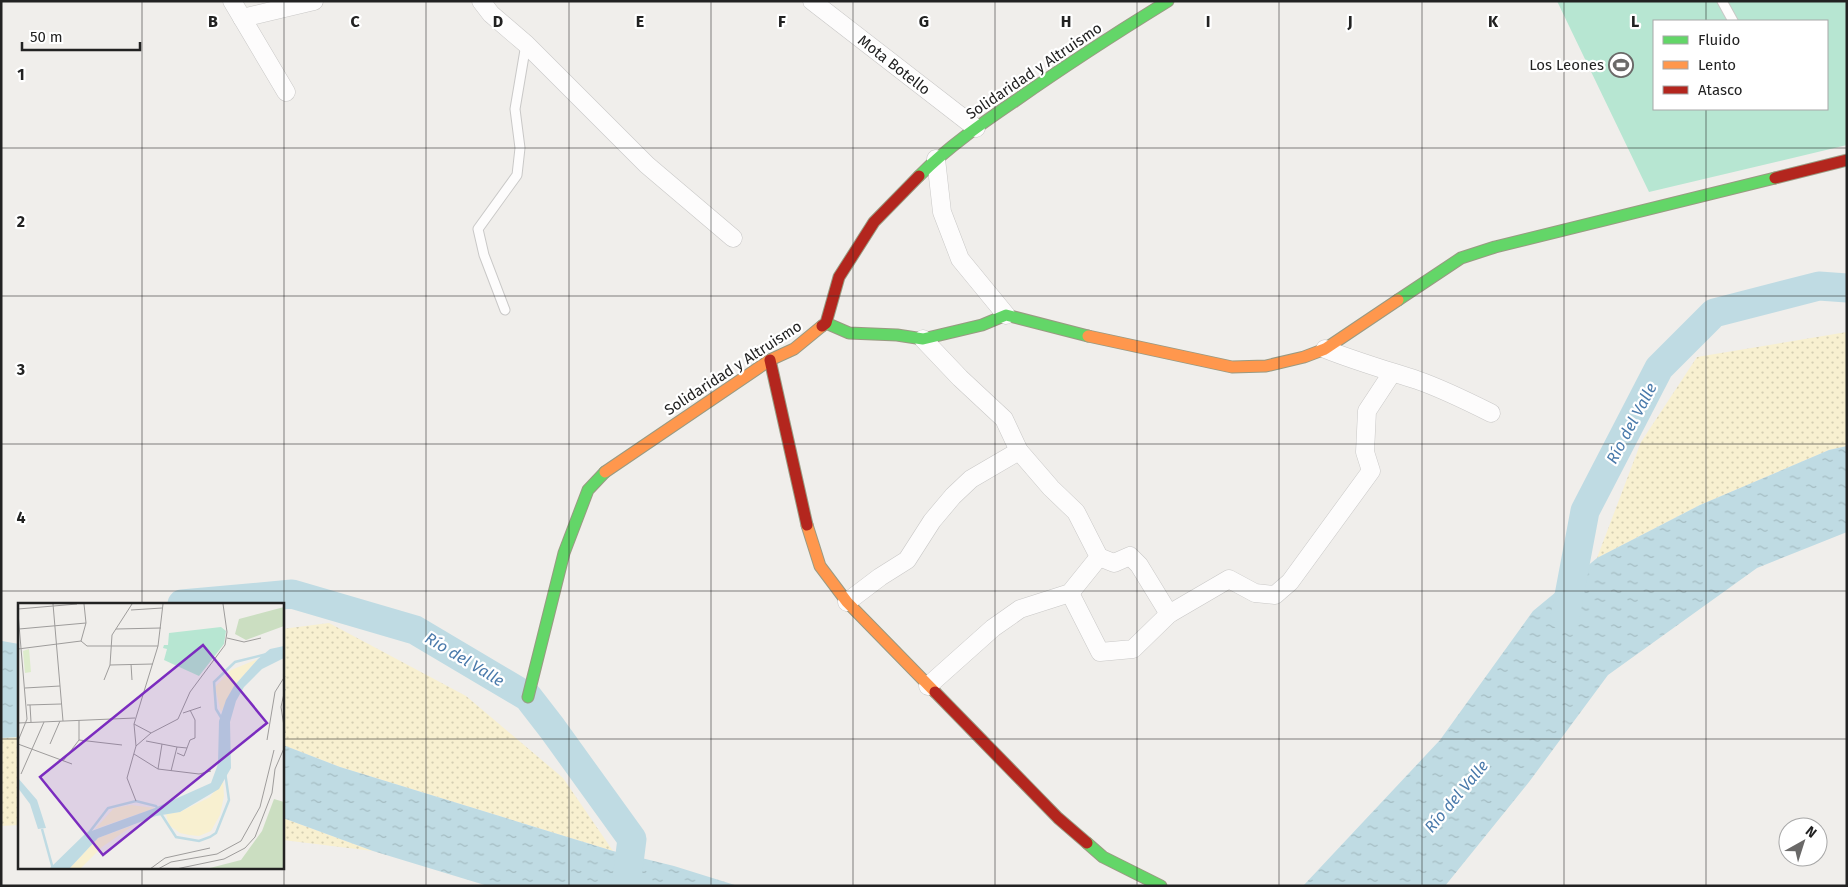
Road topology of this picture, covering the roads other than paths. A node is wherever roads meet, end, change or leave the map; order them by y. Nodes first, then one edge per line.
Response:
1 (232, 1) edge
2 (314, 1) edge
3 (481, 1) edge
4 (812, 1) edge
5 (1168, 1) edge
6 (1722, 1) edge
7 (242, 18) junction
8 (1732, 20) edge
9 (526, 44) junction
10 (286, 92) dead end
11 (976, 128) junction
12 (936, 159) junction
13 (1847, 160) edge
14 (733, 238) dead end
15 (505, 310) dead end
16 (1006, 315) junction
17 (826, 323) junction
18 (923, 339) junction
19 (1325, 349) junction
20 (770, 360) junction
21 (1392, 373) junction
22 (1491, 413) dead end
23 (1019, 451) junction
24 (1099, 557) junction
25 (1070, 592) junction
26 (847, 602) junction
27 (1169, 614) junction
28 (928, 686) junction
29 (528, 697) dead end
30 (1161, 886) edge

1 - 7 street
2 - 7 street
3 - 9 street
4 - 11 street, Mota Botello
5 - 11 street, Solidaridad y Altruismo
6 - 8 lane
7 - 10 street
9 - 14 street
9 - 15 lane
11 - 12 street, Solidaridad y Altruismo
12 - 16 street
12 - 17 street, Solidaridad y Altruismo
13 - 19 street
16 - 18 street
16 - 19 street
17 - 18 street
17 - 20 street, Solidaridad y Altruismo
18 - 23 street
19 - 21 street
20 - 26 street
20 - 29 street, Solidaridad y Altruismo
21 - 22 street
21 - 27 street
23 - 24 street
23 - 26 street
24 - 25 street
24 - 27 street
25 - 27 street
25 - 28 street
26 - 28 street
28 - 30 street

